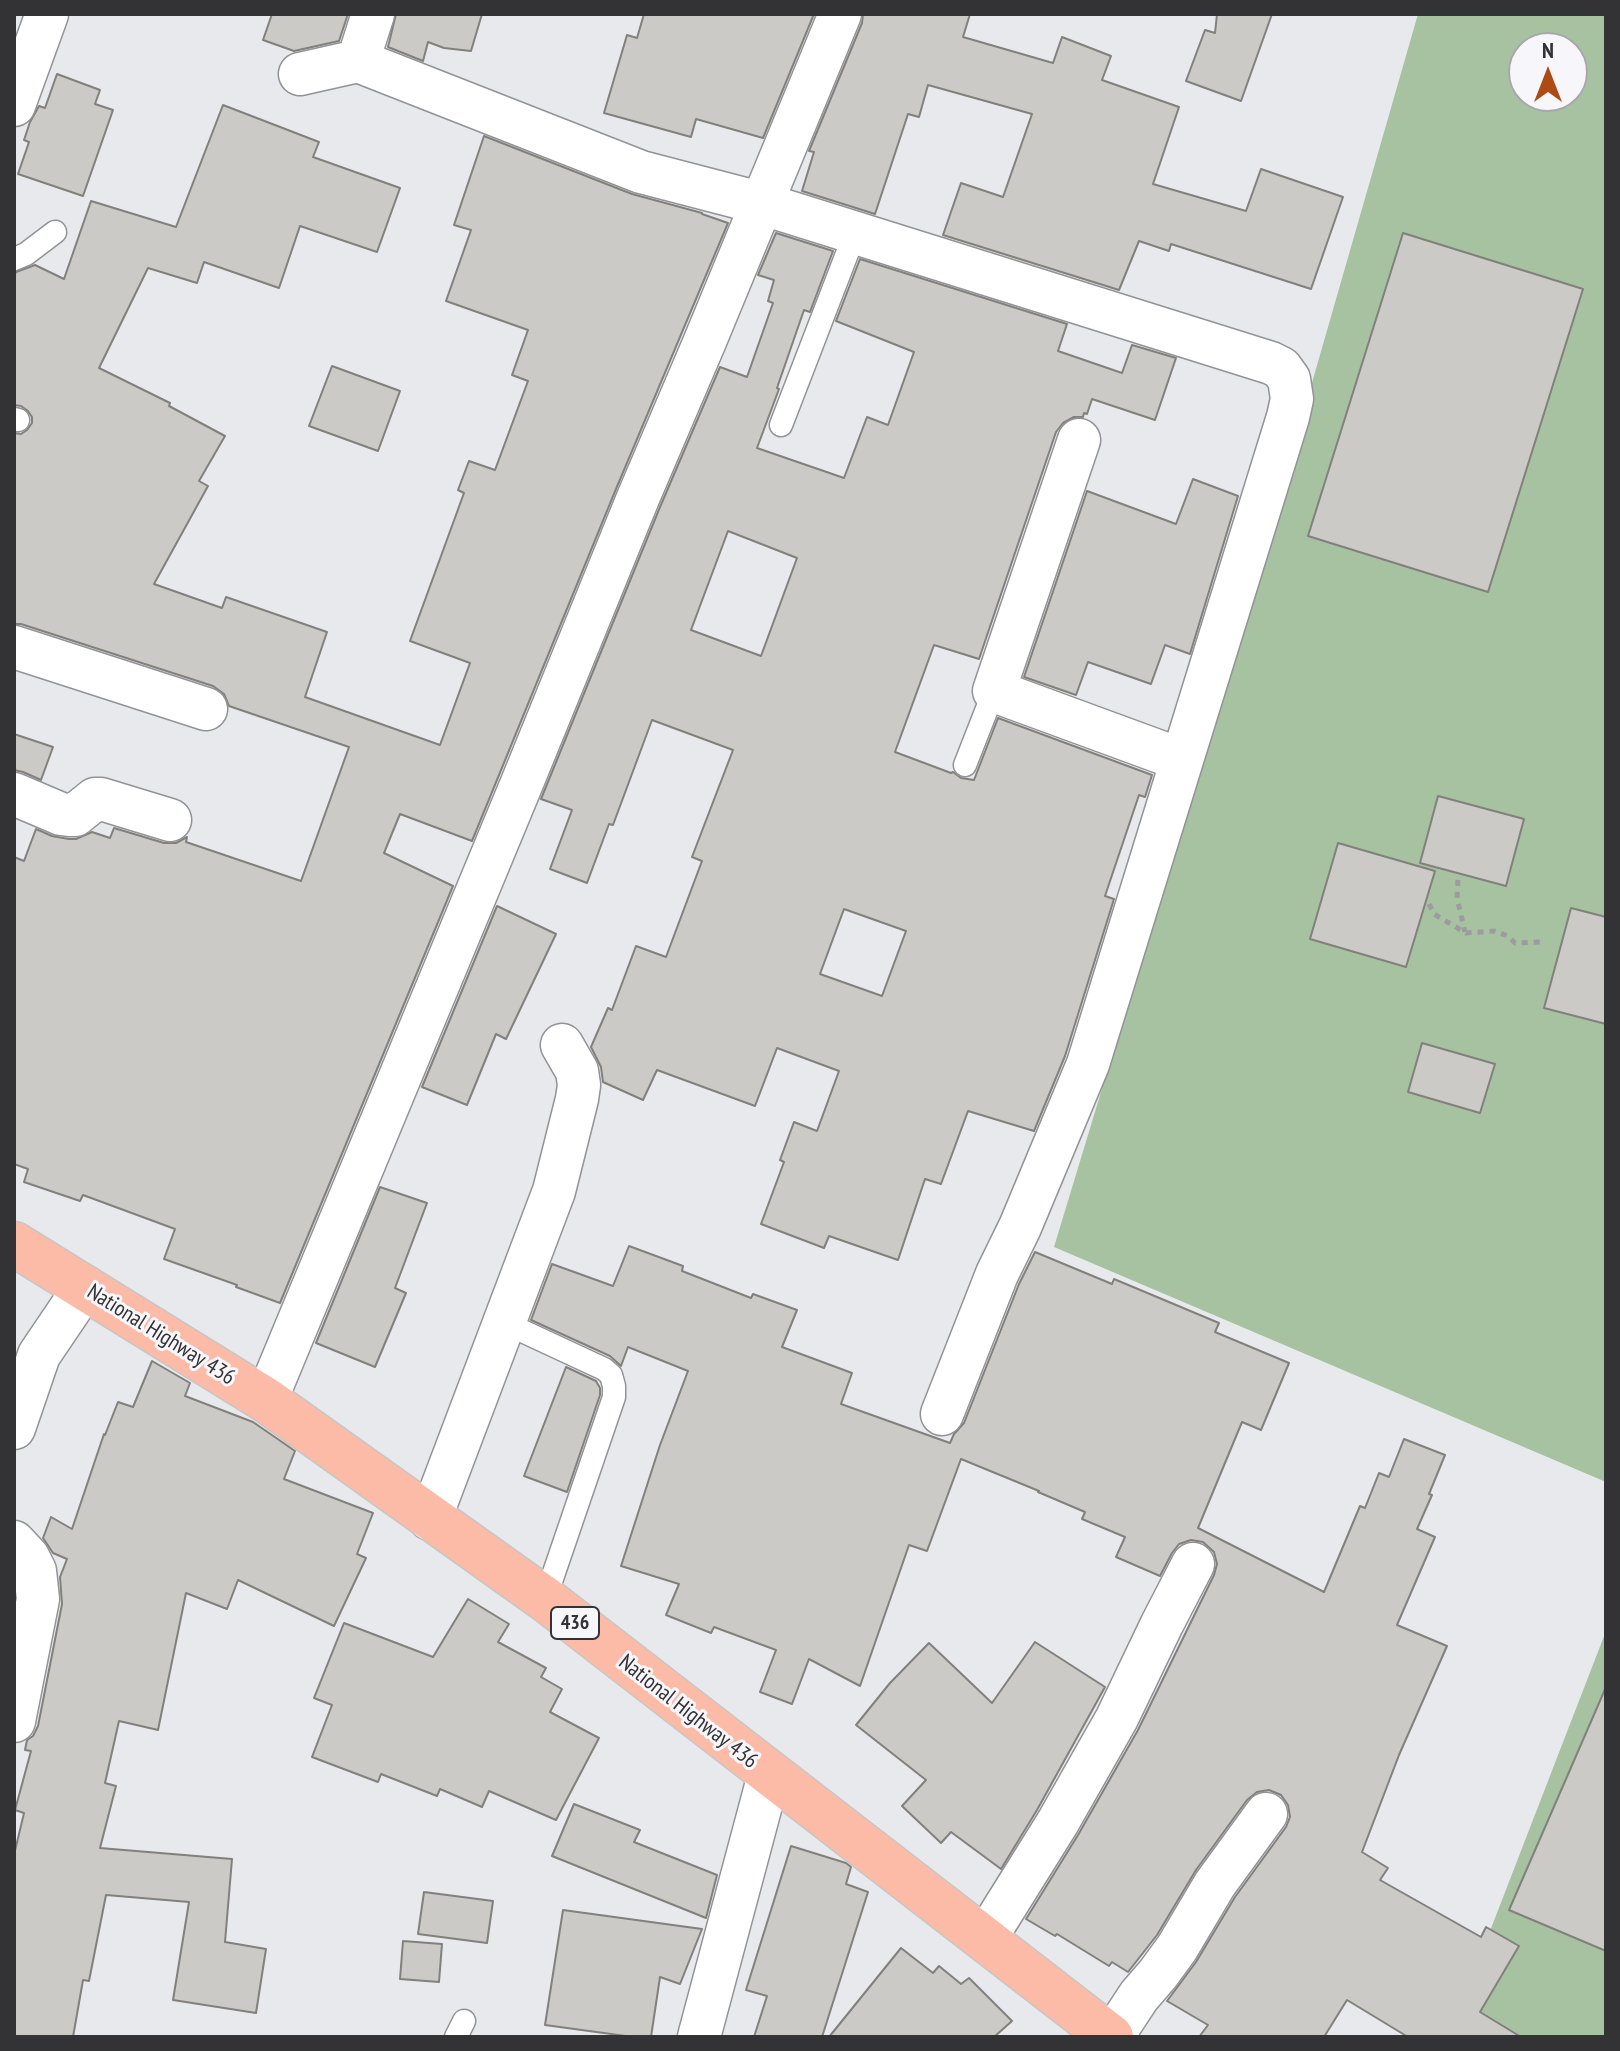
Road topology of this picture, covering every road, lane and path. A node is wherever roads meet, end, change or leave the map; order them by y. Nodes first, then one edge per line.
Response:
1 (47, 14) edge
2 (373, 14) edge
3 (840, 14) edge
4 (358, 61) junction
5 (300, 74) dead end
6 (14, 105) edge
7 (760, 203) junction
8 (55, 232) dead end
9 (855, 233) junction
10 (14, 259) edge
11 (781, 425) dead end
12 (1079, 440) dead end
13 (14, 647) edge
14 (994, 691) junction
15 (206, 709) dead end
16 (1182, 760) junction
17 (965, 765) dead end
18 (14, 794) edge
19 (170, 820) dead end
20 (1458, 880) dead end
21 (1429, 904) dead end
22 (1466, 933) junction
23 (1542, 942) dead end
24 (562, 1045) dead end
25 (14, 1244) edge
26 (85, 1287) junction
27 (503, 1322) junction
28 (266, 1400) junction
29 (942, 1414) dead end
30 (14, 1428) edge
31 (430, 1519) junction
32 (14, 1542) edge
33 (1193, 1564) dead end
34 (545, 1599) junction
35 (14, 1721) edge
36 (769, 1775) junction
37 (1266, 1814) dead end
38 (985, 1939) junction
39 (699, 2037) edge
40 (1111, 2037) edge

1 - 6 street
2 - 4 street
3 - 7 street
4 - 5 street
4 - 7 street
7 - 9 street
7 - 28 street
8 - 10 lane
9 - 11 lane
9 - 16 street
12 - 14 street
13 - 15 street
14 - 16 street
14 - 17 lane
16 - 29 street
18 - 19 street
20 - 22 path
21 - 22 path
22 - 23 path
24 - 27 street
25 - 26 main road, National Highway 436 / 436
26 - 28 main road, National Highway 436 / 436
26 - 30 street
27 - 31 street
27 - 34 lane
28 - 31 main road, National Highway 436 / 436
31 - 34 main road, National Highway 436 / 436
32 - 35 street
33 - 38 street
34 - 36 main road, National Highway 436 / 436
36 - 38 main road, National Highway 436 / 436
36 - 39 street
37 - 40 street
38 - 40 main road, National Highway 436 / 436

